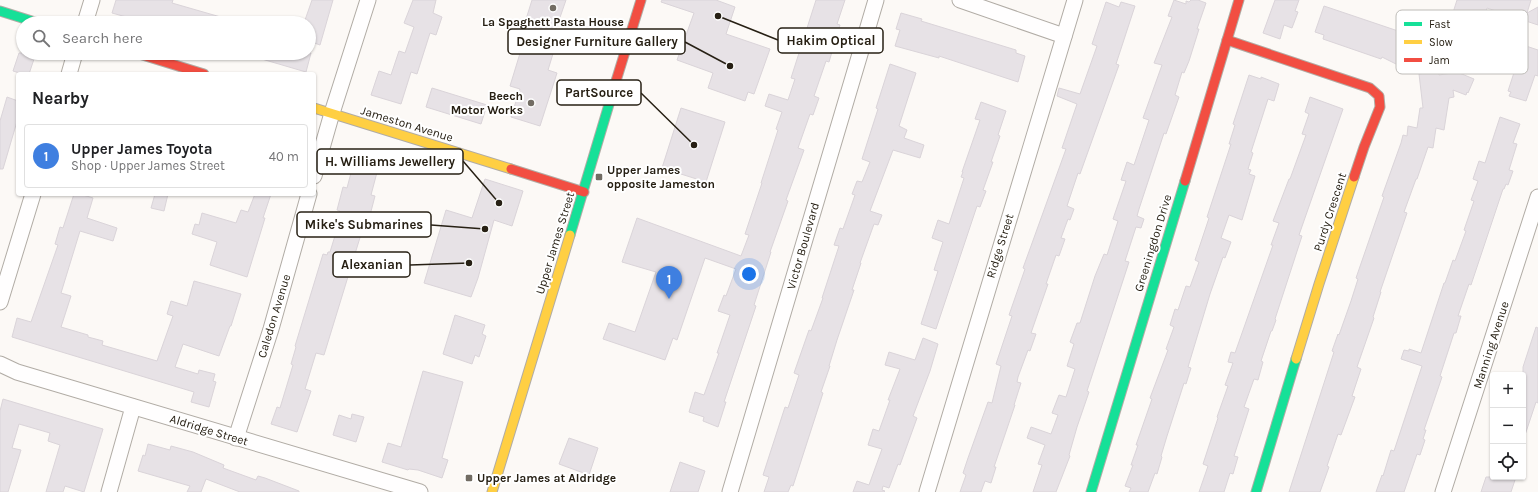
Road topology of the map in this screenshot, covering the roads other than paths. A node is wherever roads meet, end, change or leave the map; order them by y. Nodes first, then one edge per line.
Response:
1 (92, 0) edge
2 (368, 0) edge
3 (641, 0) edge
4 (876, 0) edge
5 (960, 0) edge
6 (1075, 0) edge
7 (1239, 0) edge
8 (0, 11) edge
9 (16, 16) edge
10 (87, 16) edge
11 (1064, 36) junction
12 (1226, 40) junction
13 (73, 60) edge
14 (159, 60) edge
15 (70, 72) edge
16 (198, 72) edge
17 (316, 109) edge
18 (332, 113) junction
19 (316, 169) edge
20 (584, 192) junction
21 (32, 196) edge
22 (308, 196) edge
23 (1538, 197) edge
24 (0, 302) edge
25 (0, 364) edge
26 (133, 407) junction
27 (236, 438) junction
28 (109, 492) edge
29 (420, 492) edge
30 (492, 492) edge
31 (730, 492) edge
32 (927, 492) edge
33 (1091, 492) edge
34 (1256, 492) edge
35 (1443, 492) edge

1 - 10 street
2 - 18 street
3 - 20 street, Upper James Street
4 - 31 street, Victor Boulevard
5 - 11 street
6 - 11 street, Ridge Street
7 - 12 street, Greeningdon Drive
8 - 9 street
11 - 32 street, Ridge Street
12 - 33 street, Greeningdon Drive
12 - 34 street, Purdy Crescent
13 - 15 street
14 - 16 street
17 - 18 street, Jameston Avenue
18 - 19 street
18 - 20 street, Jameston Avenue
20 - 30 street, Upper James Street
21 - 24 street
22 - 27 street, Caledon Avenue
23 - 35 street, Manning Avenue
25 - 26 street, Aldridge Street
26 - 27 street, Aldridge Street
26 - 28 street
27 - 29 street, Aldridge Street

